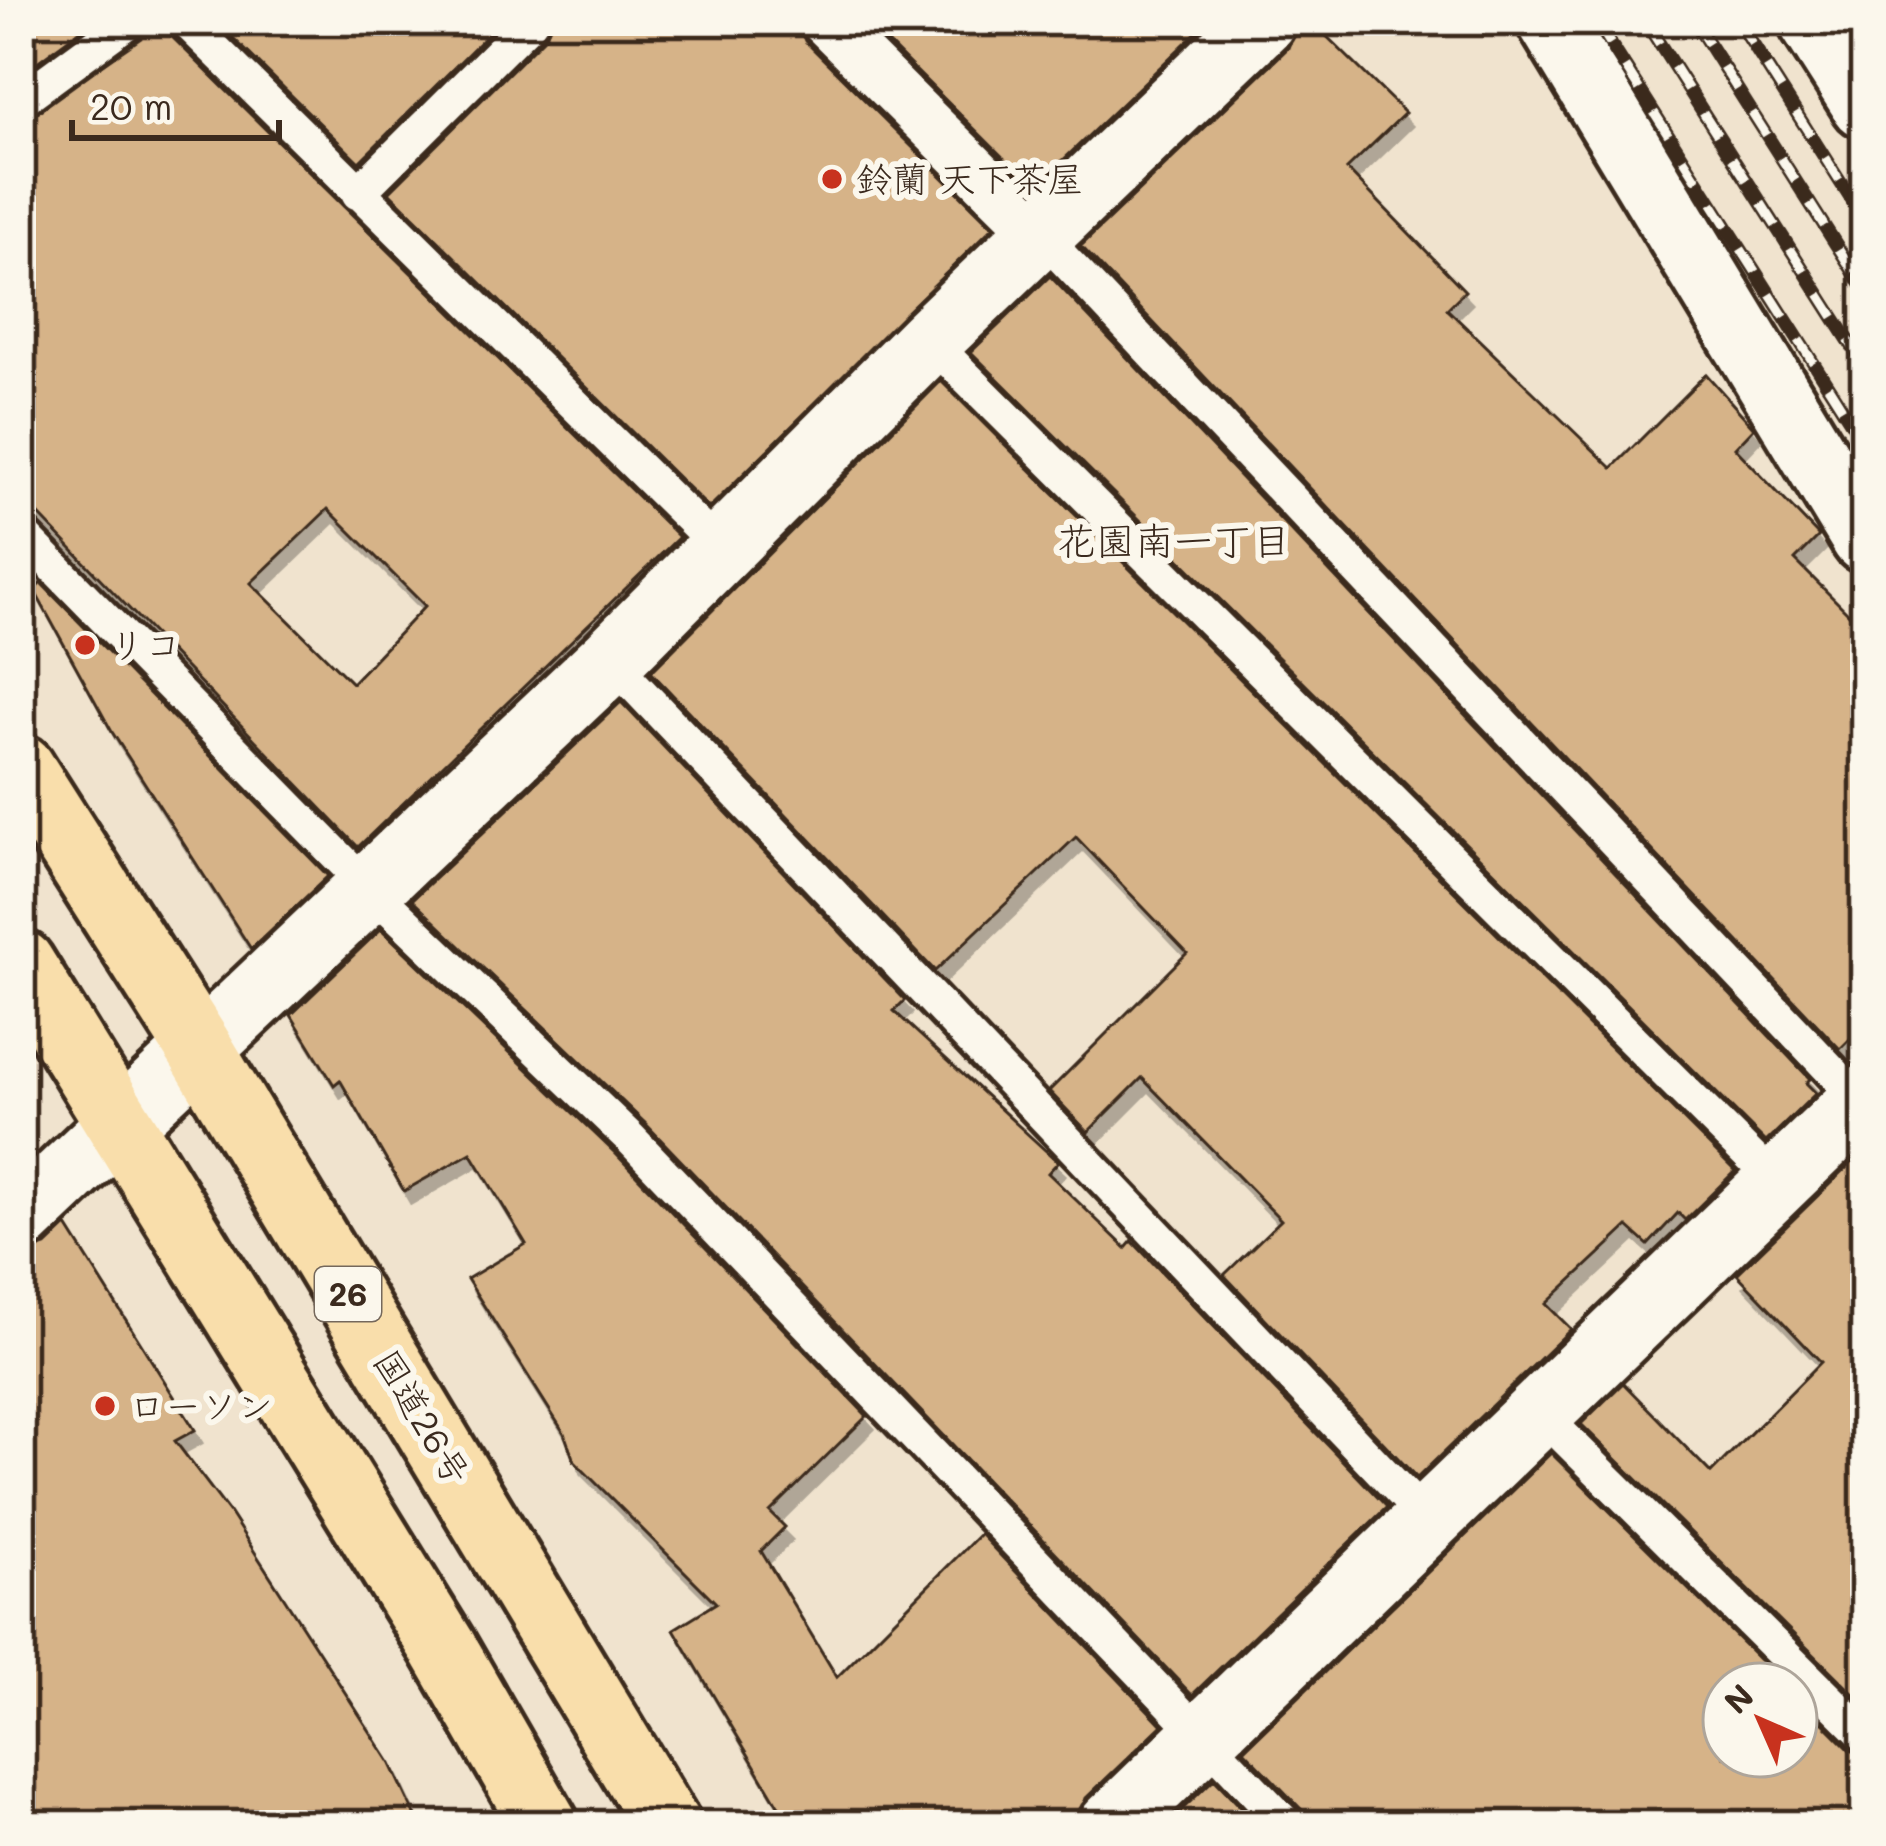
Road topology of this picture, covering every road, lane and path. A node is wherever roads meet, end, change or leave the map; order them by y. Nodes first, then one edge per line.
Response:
1 (128, 21) edge
2 (186, 21) edge
3 (531, 21) edge
4 (825, 21) edge
5 (1262, 21) edge
6 (1551, 21) edge
7 (1812, 21) edge
8 (21, 100) edge
9 (1865, 104) edge
10 (358, 193) junction
11 (1042, 236) junction
12 (928, 340) junction
13 (21, 532) edge
14 (1865, 539) edge
15 (721, 549) junction
16 (610, 660) junction
17 (21, 768) edge
18 (371, 890) junction
19 (21, 964) edge
20 (198, 1046) junction
21 (1863, 1100) edge
22 (119, 1122) junction
23 (1777, 1183) junction
24 (21, 1218) edge
25 (1539, 1412) junction
26 (1428, 1520) junction
27 (1865, 1735) edge
28 (1202, 1737) junction
29 (545, 1825) edge
30 (667, 1825) edge
31 (1112, 1825) edge
32 (1287, 1825) edge

1 - 8 lane
2 - 10 lane
3 - 10 lane
4 - 11 street
5 - 11 street
6 - 14 street
7 - 9 street
10 - 15 lane
11 - 12 street
11 - 21 lane
12 - 15 street
12 - 23 lane
13 - 18 lane
15 - 16 street
16 - 18 street
16 - 26 lane
17 - 20 highway, 国道26号 / 26
18 - 20 street
18 - 28 lane
19 - 22 highway
20 - 22 street
20 - 30 highway, 国道26号 / 26
21 - 23 street
22 - 24 street
22 - 29 highway
23 - 25 street
25 - 26 street
25 - 27 lane
26 - 28 street
28 - 31 street
28 - 32 lane

